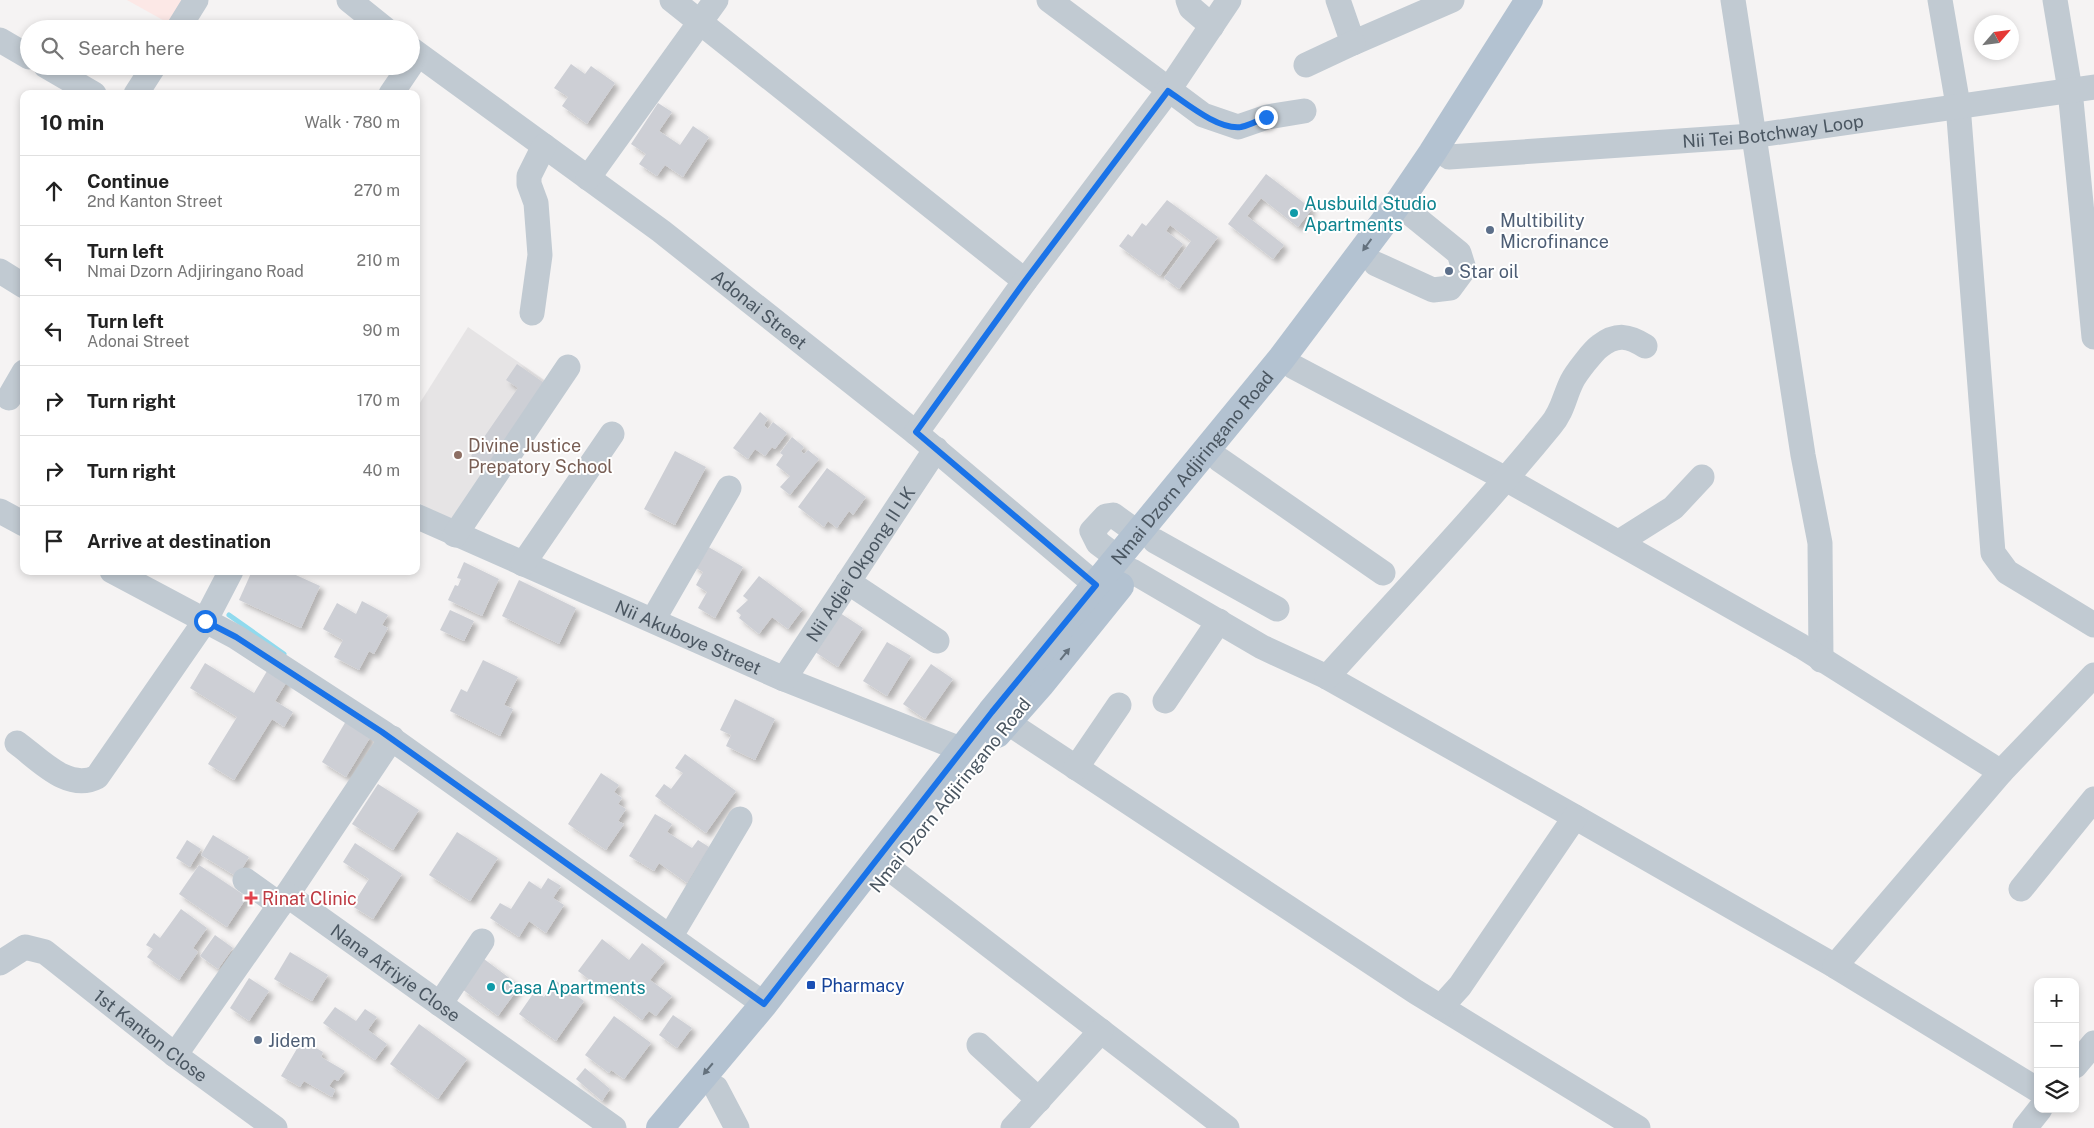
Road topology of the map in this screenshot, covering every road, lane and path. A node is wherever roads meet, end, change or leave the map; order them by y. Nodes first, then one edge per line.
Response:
1 (196, 0) edge
2 (348, 0) edge
3 (672, 0) edge
4 (716, 0) edge
5 (1049, 0) edge
6 (1188, 0) edge
7 (1229, 0) edge
8 (1338, 0) edge
9 (1452, 0) edge
10 (1528, 0) edge
11 (1548, 0) edge
12 (1733, 0) edge
13 (1940, 0) edge
14 (2055, 0) edge
15 (184, 20) edge
16 (374, 20) edge
17 (700, 22) junction
18 (1212, 26) junction
19 (1353, 44) junction
20 (420, 64) edge
21 (1306, 65) dead end
22 (61, 75) edge
23 (148, 75) edge
24 (402, 75) edge
25 (2069, 84) junction
26 (2094, 87) edge
27 (87, 90) edge
28 (139, 90) edge
29 (393, 90) edge
30 (1168, 91) junction
31 (1958, 105) junction
32 (1304, 111) dead end
33 (1752, 136) junction
34 (544, 146) junction
35 (1449, 157) junction
36 (588, 178) junction
37 (1411, 214) junction
38 (1376, 264) junction
39 (1025, 281) junction
40 (532, 313) dead end
41 (2094, 338) edge
42 (1645, 346) dead end
43 (568, 367) dead end
44 (1294, 367) junction
45 (20, 379) edge
46 (10, 398) dead end
47 (916, 432) junction
48 (612, 434) dead end
49 (936, 449) junction
50 (1220, 460) junction
51 (1702, 477) dead end
52 (1506, 479) junction
53 (728, 488) dead end
54 (0, 511) edge
55 (420, 518) edge
56 (20, 522) edge
57 (455, 534) junction
58 (1146, 537) junction
59 (1619, 542) junction
60 (523, 564) junction
61 (1125, 564) junction
62 (1383, 573) dead end
63 (119, 575) edge
64 (229, 575) edge
65 (848, 582) junction
66 (1096, 585) junction
67 (1277, 609) dead end
68 (653, 620) junction
69 (205, 621) junction
70 (1218, 622) junction
71 (2094, 625) edge
72 (937, 641) dead end
73 (1821, 660) junction
74 (2094, 675) edge
75 (1327, 677) junction
76 (1033, 678) junction
77 (784, 679) junction
78 (1165, 701) dead end
79 (1119, 705) dead end
80 (1007, 722) junction
81 (392, 738) junction
82 (17, 743) dead end
83 (963, 750) junction
84 (1076, 768) junction
85 (2001, 772) junction
86 (2094, 799) edge
87 (1575, 817) junction
88 (740, 818) dead end
89 (890, 869) junction
90 (245, 880) dead end
91 (2021, 889) dead end
92 (284, 900) junction
93 (670, 937) junction
94 (482, 941) dead end
95 (0, 963) edge
96 (1835, 966) junction
97 (440, 1004) junction
98 (764, 1004) junction
99 (1440, 1007) junction
100 (1101, 1031) junction
101 (2094, 1043) edge
102 (979, 1045) dead end
103 (175, 1055) junction
104 (2079, 1061) edge
105 (716, 1088) junction
106 (2034, 1088) edge
107 (1038, 1100) junction
108 (2037, 1113) edge
109 (275, 1128) edge
110 (614, 1128) edge
111 (660, 1128) edge
112 (683, 1128) edge
113 (737, 1128) edge
114 (1013, 1128) edge
115 (1227, 1128) edge
116 (1638, 1128) edge
117 (2025, 1128) edge

1 - 15 street
2 - 16 street
3 - 17 street
4 - 17 street
5 - 30 street
6 - 18 street
7 - 18 street
8 - 19 street
9 - 19 street
10 -> 58 main road, Nmai Dzorn Adjiringano Road
11 - 35 main road, Nmai Dzorn Adjiringano Road
12 - 33 street
13 - 31 street
14 - 25 street
17 - 36 street
17 - 39 street
18 - 30 street
19 - 21 street
20 - 34 street, Adonai Street
22 - 27 street
23 - 28 street
24 - 29 street
25 - 26 street, Nii Tei Botchway Loop
25 - 31 street, Nii Tei Botchway Loop
25 - 41 street
30 - 32 street
30 - 39 street
31 - 33 street, Nii Tei Botchway Loop
31 - 71 street
33 - 35 street, Nii Tei Botchway Loop
33 - 73 street
34 - 36 street, Adonai Street
34 - 40 street
35 - 37 main road, Nmai Dzorn Adjiringano Road
36 - 47 street, Adonai Street
37 - 38 main road, Nmai Dzorn Adjiringano Road
37 - 38 street
38 - 44 main road, Nmai Dzorn Adjiringano Road
39 - 47 street
42 - 52 street
43 - 57 street
44 - 50 main road, Nmai Dzorn Adjiringano Road
44 - 52 street
45 - 46 street
47 - 49 street, Adonai Street
48 - 60 street
49 - 65 street, Nii Adjei Okpong II LK
49 - 66 street, Adonai Street
50 - 58 main road, Nmai Dzorn Adjiringano Road
50 - 62 street
51 - 59 street
52 - 59 street
52 - 75 street
53 - 68 street
54 - 56 street
55 - 57 street, Nii Akuboye Street
57 - 60 street, Nii Akuboye Street
58 - 61 main road, Nmai Dzorn Adjiringano Road
58 - 61 street
58 - 67 street
59 - 73 street
60 - 68 street, Nii Akuboye Street
61 - 66 main road, Nmai Dzorn Adjiringano Road
61 - 70 street
76 -> 61 main road, Nmai Dzorn Adjiringano Road
63 - 69 street
64 - 69 street
65 - 72 street
65 - 77 street, Nii Adjei Okpong II LK
66 - 76 main road, Nmai Dzorn Adjiringano Road
68 - 77 street, Nii Akuboye Street
69 - 81 street
69 - 82 street
70 - 75 street
70 - 78 street
73 - 85 street
74 - 85 street
75 - 87 street
76 - 80 main road, Nmai Dzorn Adjiringano Road
76 - 83 main road, Nmai Dzorn Adjiringano Road
77 - 83 street, Nii Akuboye Street
79 - 84 street
80 - 84 street
80 - 89 main road, Nmai Dzorn Adjiringano Road
81 - 92 street
81 - 93 street
83 - 98 main road, Nmai Dzorn Adjiringano Road
84 - 99 street
85 - 96 street
86 - 91 street
87 - 96 street
87 - 99 street
88 - 93 street
89 - 100 street
89 - 105 main road, Nmai Dzorn Adjiringano Road
90 - 92 street, Nana Afriyie Close
92 - 97 street, Nana Afriyie Close
92 - 103 street
93 - 98 street
94 - 97 street
95 - 103 street, 1st Kanton Close
96 - 106 street
97 - 110 street, Nana Afriyie Close
98 -> 111 main road, Nmai Dzorn Adjiringano Road
99 - 116 street
100 - 107 street
100 - 115 street
101 - 104 street
102 - 107 street
103 - 109 street, 1st Kanton Close
105 - 112 main road, Nmai Dzorn Adjiringano Road
105 - 113 street
107 - 114 street
108 - 117 street

